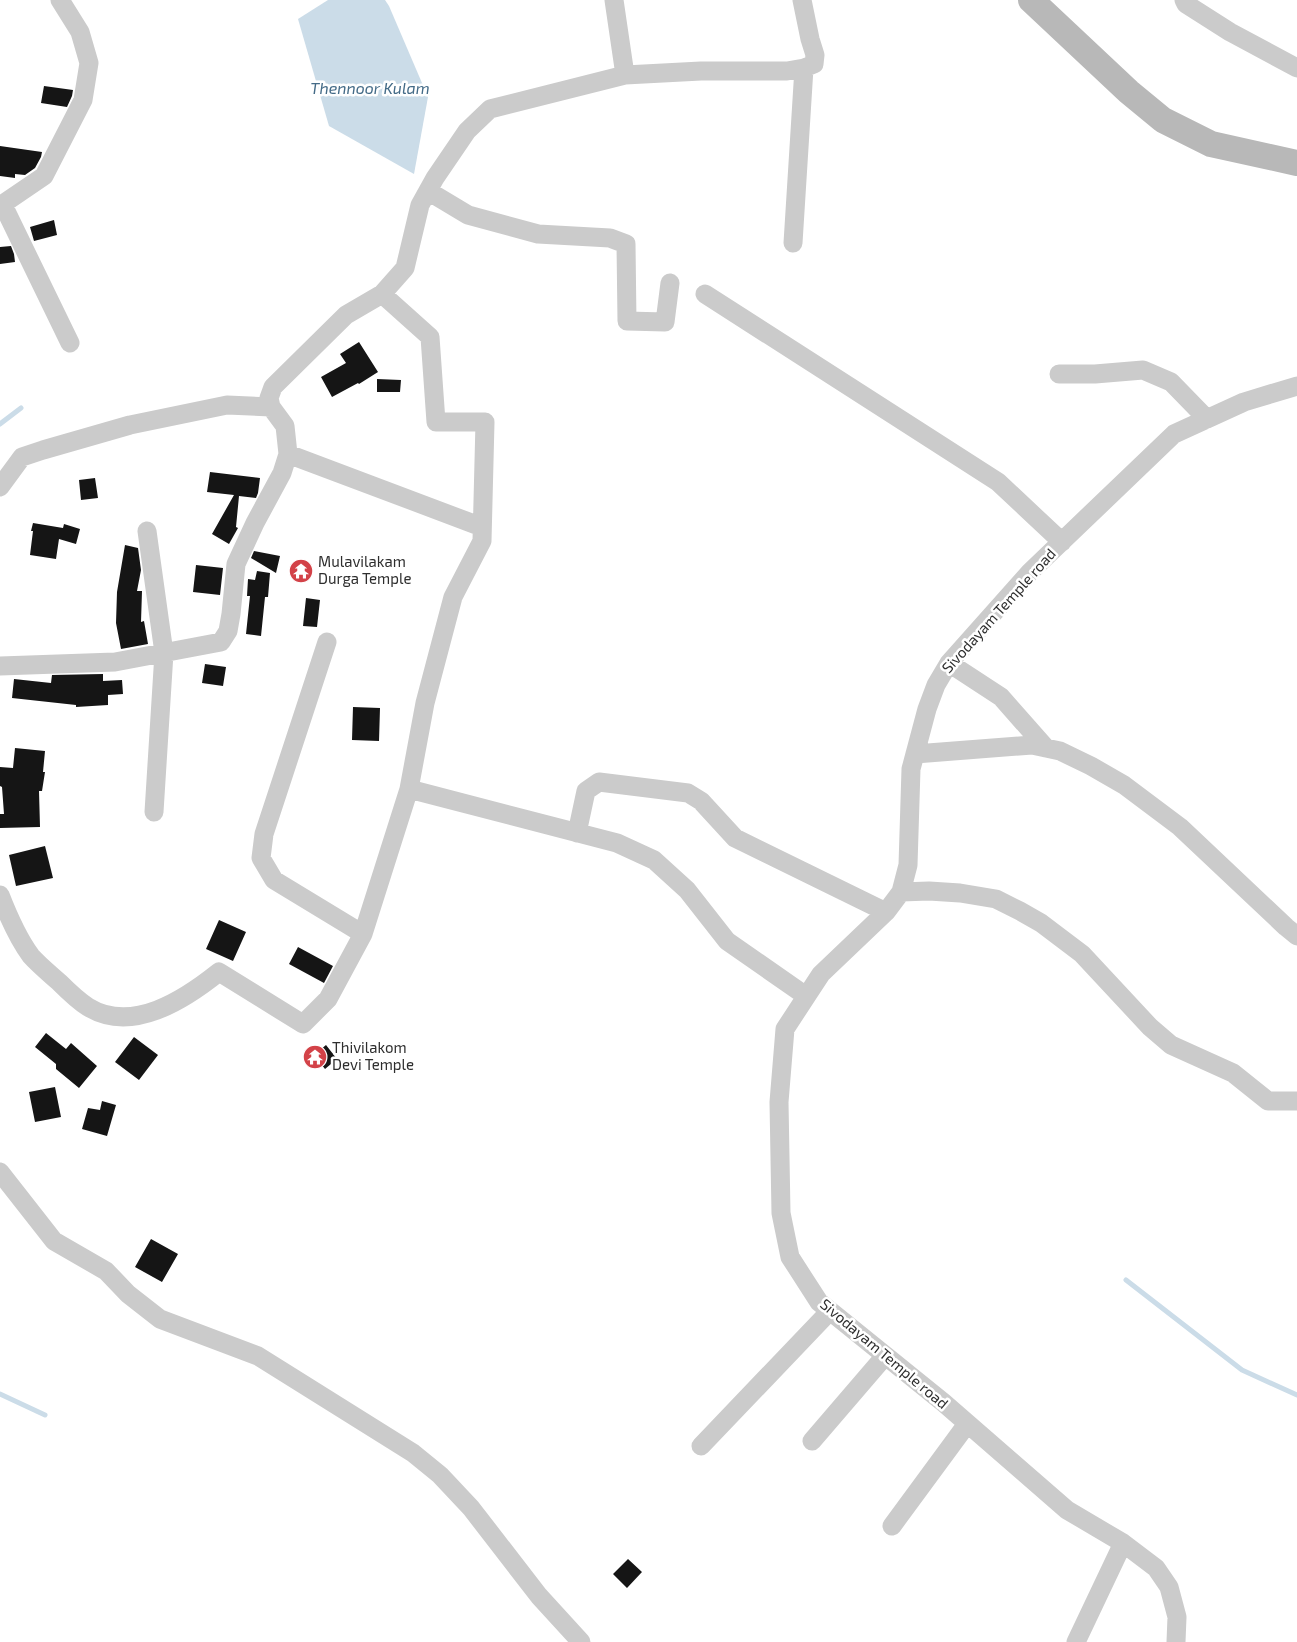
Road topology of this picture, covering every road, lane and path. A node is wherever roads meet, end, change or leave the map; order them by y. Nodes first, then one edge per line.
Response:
1 (60, 0) edge
2 (614, 0) edge
3 (802, 0) edge
4 (1030, 0) edge
5 (1184, 0) edge
6 (804, 68) junction
7 (1297, 68) edge
8 (625, 75) junction
9 (1297, 163) edge
10 (428, 190) junction
11 (1, 205) edge
12 (793, 243) dead end
13 (670, 283) dead end
14 (382, 294) junction
15 (705, 294) dead end
16 (70, 343) dead end
17 (1060, 374) dead end
18 (1297, 386) edge
19 (271, 407) junction
20 (1207, 419) junction
21 (288, 454) junction
22 (0, 487) edge
23 (482, 527) junction
24 (147, 531) dead end
25 (1062, 542) junction
26 (326, 642) dead end
27 (164, 653) junction
28 (949, 663) junction
29 (0, 666) edge
30 (1046, 748) junction
31 (915, 754) junction
32 (409, 789) junction
33 (154, 812) dead end
34 (577, 833) junction
35 (901, 892) junction
36 (0, 895) edge
37 (886, 912) junction
38 (363, 934) junction
39 (1297, 936) edge
40 (806, 996) junction
41 (1297, 1101) edge
42 (0, 1172) edge
43 (830, 1311) junction
44 (885, 1356) junction
45 (967, 1424) junction
46 (812, 1441) dead end
47 (701, 1446) dead end
48 (892, 1526) dead end
49 (1123, 1543) junction
50 (581, 1642) edge
51 (1076, 1642) edge
52 (1176, 1642) edge

1 - 11 street
2 - 8 street
3 - 6 street
4 - 9 street
5 - 7 street
6 - 8 street
6 - 12 street
8 - 10 street
10 - 13 street
10 - 14 street
11 - 16 street
14 - 19 street
14 - 23 street
15 - 25 street
17 - 20 street
18 - 20 street, Sivodayam Temple road
19 - 21 street
19 - 22 street
20 - 25 street, Sivodayam Temple road
21 - 23 street
21 - 27 street
23 - 32 street
24 - 27 street
25 - 28 street, Sivodayam Temple road
26 - 38 street
27 - 29 street
27 - 33 street
28 - 30 street
28 - 31 street, Sivodayam Temple road
30 - 31 street
30 - 39 street
31 - 35 street, Sivodayam Temple road
32 - 34 street
32 - 38 street
34 - 37 street
34 - 40 street
35 - 37 street, Sivodayam Temple road
35 - 41 street
36 - 38 street
37 - 40 street, Sivodayam Temple road
40 - 43 street, Sivodayam Temple road
42 - 50 street
43 - 44 street, Sivodayam Temple road
43 - 47 street
44 - 45 street, Sivodayam Temple road
44 - 46 street
45 - 48 street
45 - 49 street, Sivodayam Temple road
49 - 51 street
49 - 52 street, Sivodayam Temple road

